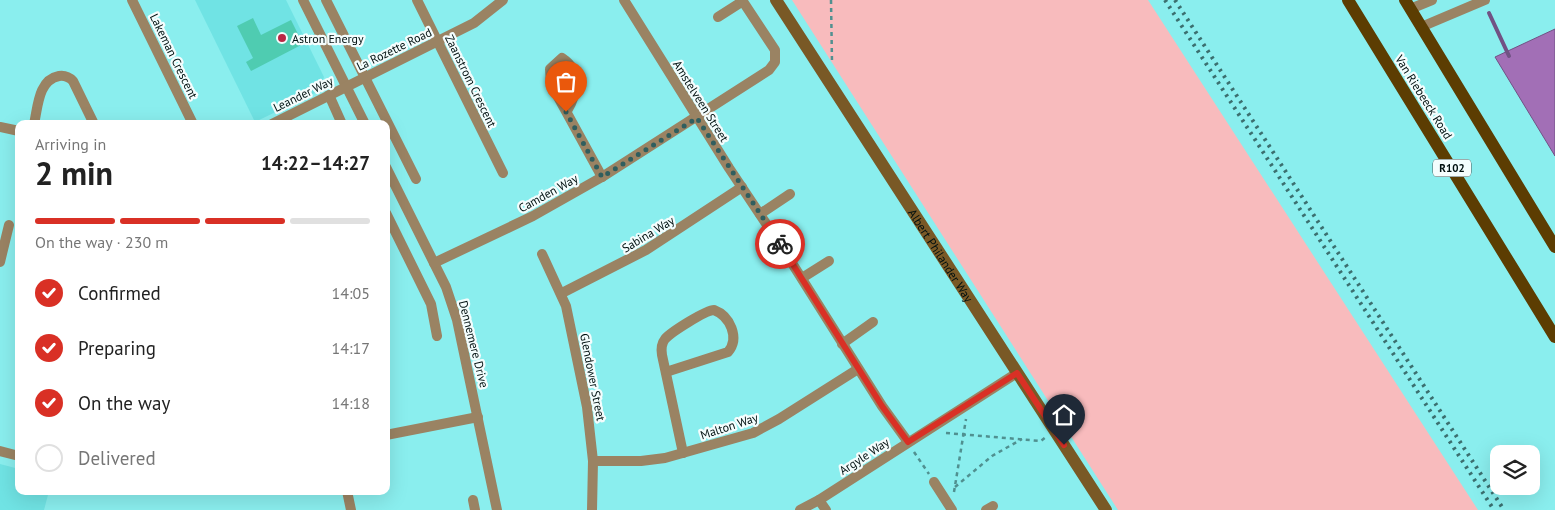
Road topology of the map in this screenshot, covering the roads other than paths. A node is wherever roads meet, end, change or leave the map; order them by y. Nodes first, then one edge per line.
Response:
1 (132, 0) edge
2 (303, 0) edge
3 (326, 0) edge
4 (417, 0) edge
5 (503, 0) edge
6 (624, 0) edge
7 (742, 0) edge
8 (776, 0) edge
9 (1348, 0) edge
10 (1432, 0) edge
11 (1485, 0) edge
12 (1407, 5) edge
13 (718, 17) dead end
14 (1421, 27) junction
15 (438, 42) junction
16 (364, 78) junction
17 (346, 87) junction
18 (329, 95) junction
19 (566, 112) dead end
20 (697, 118) junction
21 (35, 120) edge
22 (92, 120) edge
23 (191, 120) edge
24 (280, 120) edge
25 (340, 120) edge
26 (363, 120) edge
27 (386, 120) edge
28 (0, 127) edge
29 (390, 128) edge
30 (15, 131) edge
31 (503, 173) dead end
32 (390, 175) edge
33 (602, 177) junction
34 (416, 179) dead end
35 (742, 187) junction
36 (790, 194) dead end
37 (760, 214) junction
38 (390, 221) edge
39 (9, 225) dead end
40 (1555, 246) edge
41 (542, 254) dead end
42 (829, 261) dead end
43 (0, 262) edge
44 (434, 263) junction
45 (802, 278) junction
46 (562, 293) junction
47 (873, 322) dead end
48 (437, 336) dead end
49 (1555, 337) edge
50 (842, 344) junction
51 (858, 368) junction
52 (666, 372) junction
53 (1017, 373) junction
54 (478, 417) junction
55 (390, 434) edge
56 (908, 442) junction
57 (0, 451) edge
58 (683, 453) junction
59 (15, 455) edge
60 (593, 461) junction
61 (934, 482) road end
62 (348, 495) edge
63 (819, 500) junction
64 (351, 510) edge
65 (496, 510) edge
66 (592, 510) edge
67 (800, 510) edge
68 (826, 510) edge
69 (952, 510) edge
70 (1106, 510) edge

1 - 23 street, Lakeman Crescent
2 - 17 street
3 - 16 street
4 - 15 street, Zaanstrom Crescent
5 - 15 street, La Rozette Road
6 - 20 street, Amstelveen Street
7 - 13 street
7 - 20 street, Camden Way
8 - 53 street, Albert Philander Way
9 - 49 main road, Van Riebeeck Road / R102
10 - 12 street
11 - 14 street
12 - 14 main road
14 - 40 main road
15 - 16 street, La Rozette Road
15 - 31 street, Zaanstrom Crescent
16 - 17 street, La Rozette Road
16 - 27 street
17 - 18 street, Leander Way
17 - 26 street
18 - 24 street, Leander Way
18 - 25 street
19 - 33 street
20 - 33 street, Camden Way
20 - 35 street, Amstelveen Street
21 - 22 street
28 - 30 street
29 - 34 street
32 - 44 street, Dennemere Drive
33 - 44 street, Camden Way
35 - 37 street, Amstelveen Street
35 - 46 street, Sabina Way
36 - 37 street
37 - 45 street, Amstelveen Street
38 - 48 street
39 - 43 street
41 - 46 street, Glendower Street
42 - 45 street
44 - 54 street, Dennemere Drive
45 - 50 street, Amstelveen Street
46 - 60 street, Glendower Street
47 - 50 street
50 - 51 street, Amstelveen Street
51 - 56 street, Amstelveen Street
51 - 58 street, Malton Way
52 - 52 street
52 - 58 street
53 - 56 street, Argyle Way
53 - 70 street, Albert Philander Way
54 - 55 street
54 - 65 street, Dennemere Drive
56 - 63 street, Argyle Way
57 - 59 street
58 - 60 street, Malton Way
60 - 66 street, Glendower Street
61 - 69 street
62 - 64 street
63 - 67 street, Argyle Way
63 - 68 street

